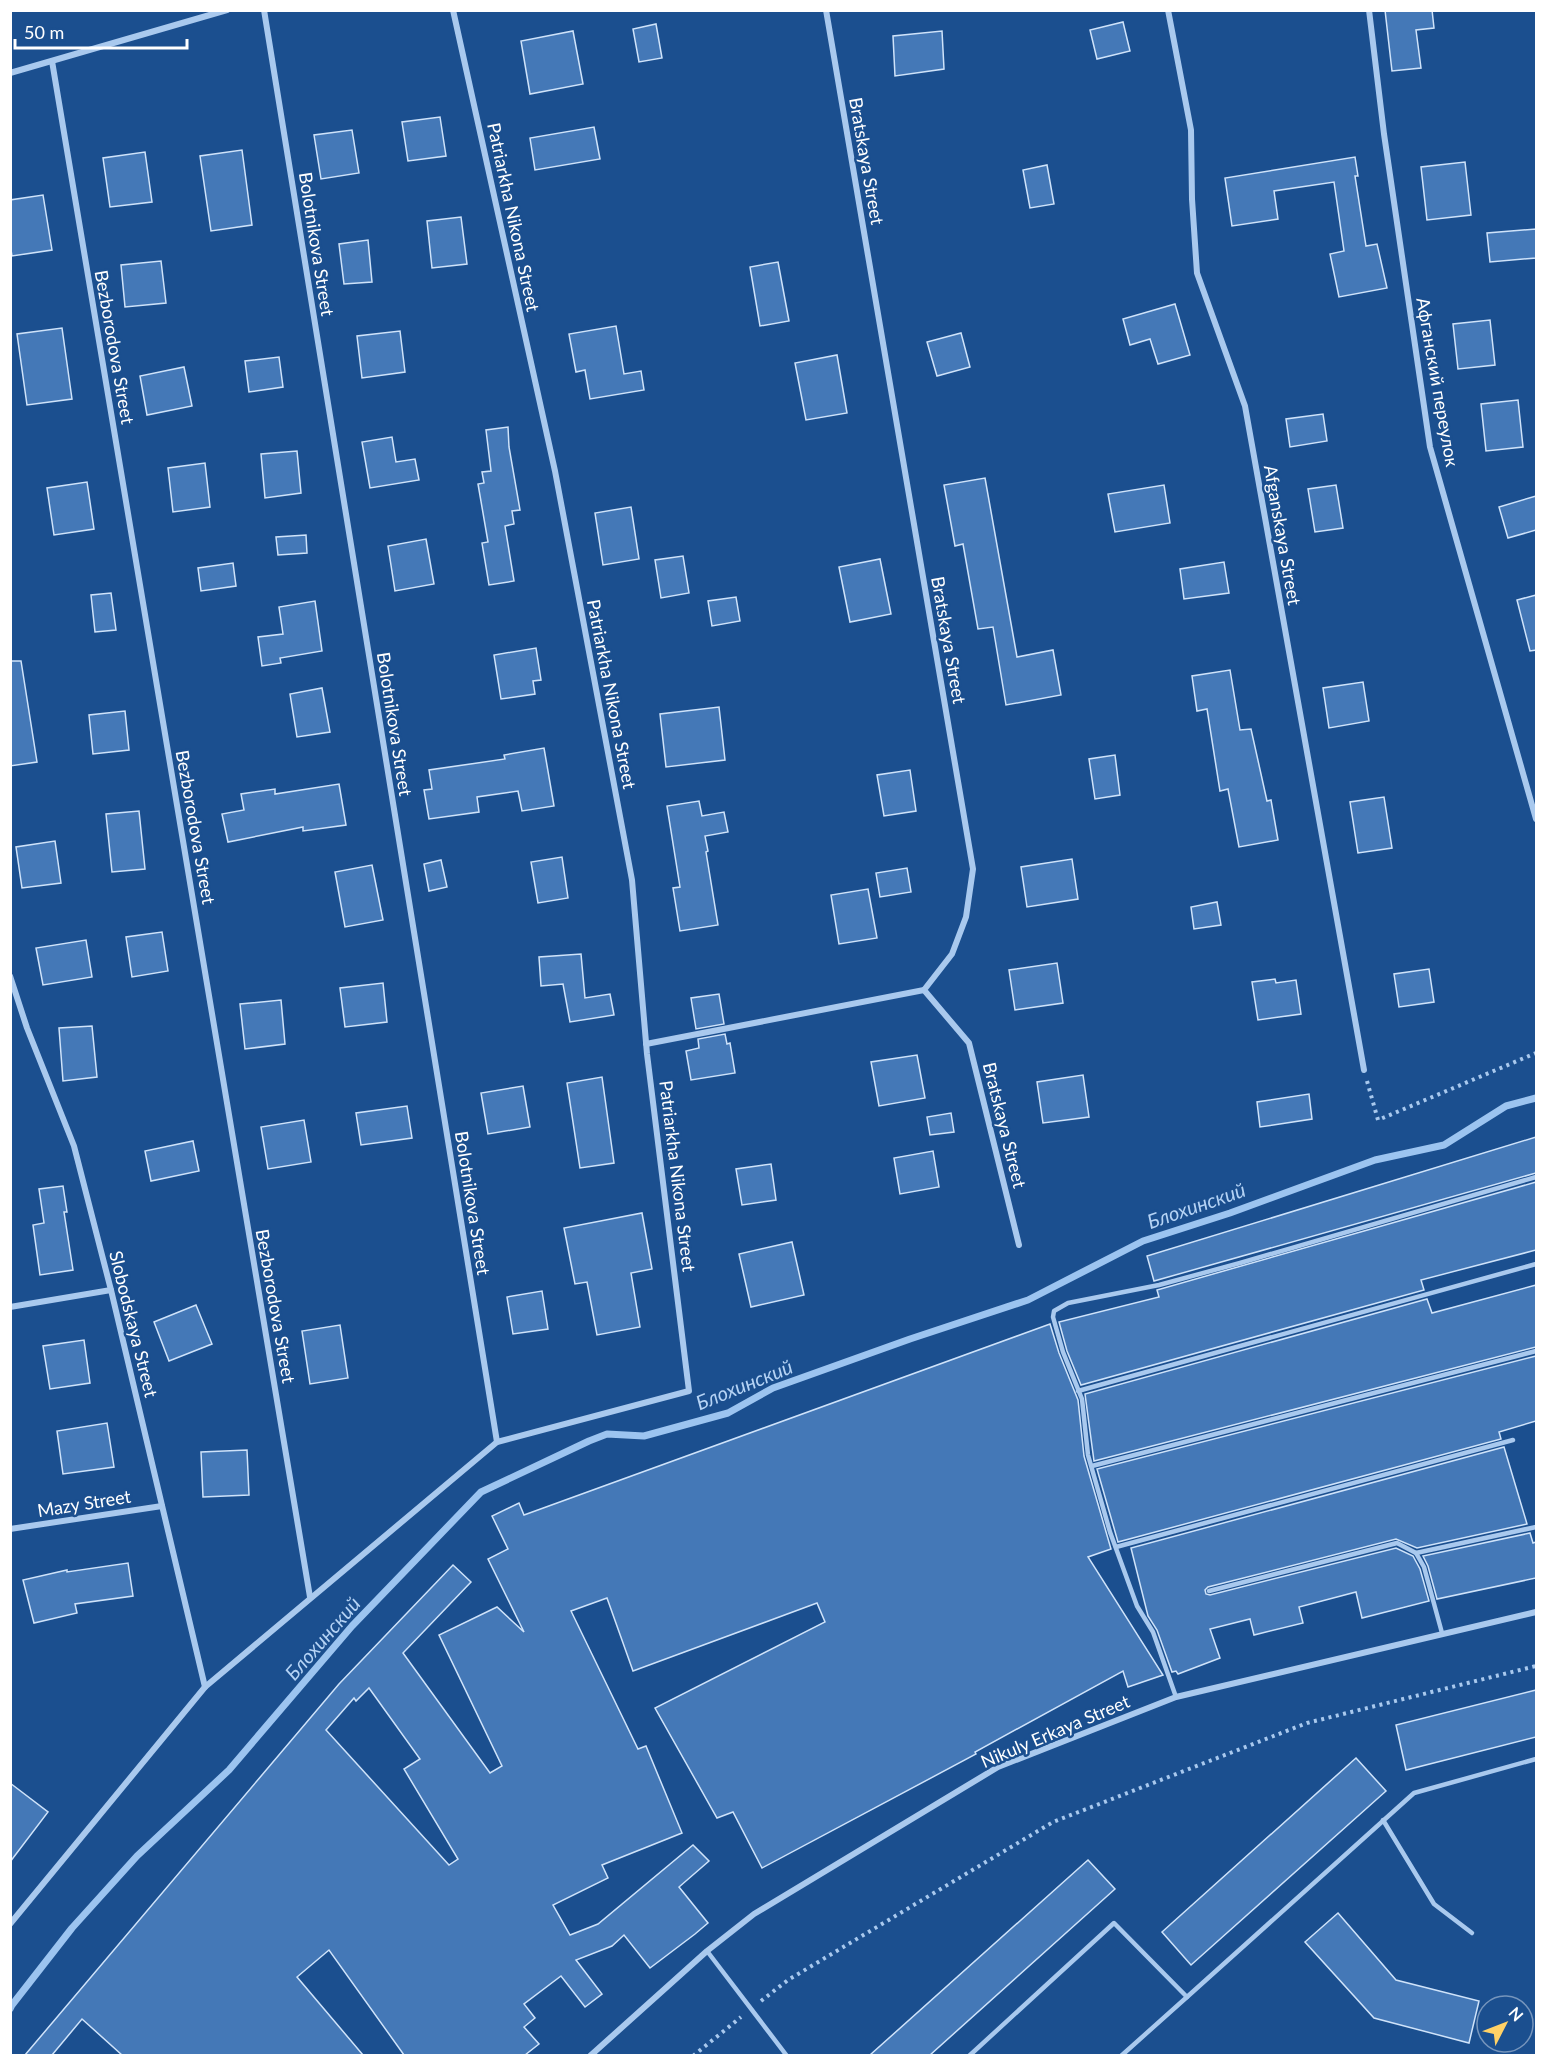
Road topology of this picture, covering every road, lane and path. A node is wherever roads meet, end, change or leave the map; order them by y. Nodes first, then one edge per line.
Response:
1 (227, 10) edge
2 (264, 10) edge
3 (453, 10) edge
4 (826, 10) edge
5 (1168, 10) edge
6 (1369, 10) edge
7 (52, 61) junction
8 (10, 73) edge
9 (1536, 819) edge
10 (10, 976) edge
11 (924, 990) junction
12 (646, 1044) junction
13 (1536, 1053) edge
14 (1364, 1070) joint
15 (1536, 1177) edge
16 (1019, 1245) dead end
17 (1536, 1264) edge
18 (111, 1290) junction
19 (10, 1306) edge
20 (1536, 1351) edge
21 (1078, 1391) junction
22 (1513, 1440) dead end
23 (497, 1442) junction
24 (1092, 1466) junction
25 (162, 1506) junction
26 (1536, 1527) edge
27 (10, 1529) edge
28 (1116, 1547) junction
29 (1416, 1553) junction
30 (1209, 1591) dead end
31 (310, 1597) junction
32 (1536, 1612) edge
33 (1442, 1633) junction
34 (1536, 1666) edge
35 (205, 1687) junction
36 (1176, 1697) junction
37 (1536, 1759) edge
38 (1383, 1820) junction
39 (10, 1924) edge
40 (1472, 1933) dead end
41 (707, 1951) junction
42 (1187, 1997) junction
43 (751, 2009) junction
44 (590, 2055) edge
45 (693, 2055) edge
46 (787, 2055) edge
47 (969, 2055) edge
48 (1121, 2055) edge

1 - 7 street
2 - 23 street, Bolotnikova Street
3 - 12 street, Patriarkha Nikona Street
4 - 11 street, Bratskaya Street
5 - 14 street, Afganskaya Street
6 - 9 street, Афганский переулок
7 - 8 street
7 - 31 street, Bezborodova Street
10 - 18 street, Slobodskaya Street
11 - 12 street
11 - 16 street, Bratskaya Street
12 - 23 street, Patriarkha Nikona Street
13 - 14 path
15 - 21 lane
17 - 21 lane
18 - 19 street
18 - 25 street, Slobodskaya Street
20 - 24 lane
21 - 24 lane
22 - 28 lane
23 - 31 street
24 - 28 lane
25 - 27 street, Mazy Street
25 - 35 street, Slobodskaya Street
26 - 29 lane
28 - 36 lane
29 - 30 lane
29 - 33 lane
31 - 35 street
32 - 33 street, Nikuly Erkaya Street
33 - 36 street, Nikuly Erkaya Street
34 - 43 path
35 - 39 street
36 - 41 street, Nikuly Erkaya Street
37 - 38 lane
38 - 40 lane
38 - 42 lane
41 - 43 lane
41 - 44 street, Nikuly Erkaya Street
42 - 47 lane
42 - 48 lane
43 - 45 path
43 - 46 lane

